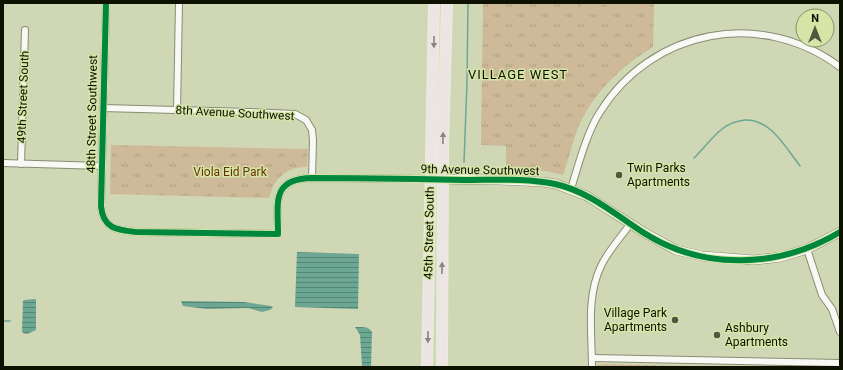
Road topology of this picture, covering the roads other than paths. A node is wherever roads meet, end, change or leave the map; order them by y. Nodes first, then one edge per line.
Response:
1 (106, 3) edge
2 (179, 3) edge
3 (434, 3) edge
4 (447, 3) edge
5 (25, 30) dead end
6 (840, 67) edge
7 (103, 108) junction
8 (177, 110) junction
9 (3, 164) edge
10 (21, 164) junction
11 (102, 166) junction
12 (312, 178) junction
13 (430, 179) junction
14 (443, 179) junction
15 (571, 189) junction
16 (631, 223) junction
17 (203, 232) joint
18 (840, 232) edge
19 (429, 239) junction
20 (807, 249) junction
21 (428, 306) junction
22 (442, 307) junction
23 (840, 332) edge
24 (592, 358) junction
25 (840, 363) edge
26 (750, 364) edge
27 (427, 367) edge
28 (441, 367) edge
29 (592, 367) edge

1 - 7 street, 48th Street Southwest
2 - 8 street
3 -> 13 main road, 45th Street South
14 -> 4 main road, 45th Street South
5 - 10 street, 49th Street South
6 - 15 street
7 - 8 street, 8th Avenue Southwest
7 - 11 street, 48th Street Southwest
8 - 12 street, 8th Avenue Southwest
9 - 10 street
10 - 11 street
11 - 17 street, 48th Street Southwest
12 - 13 street, 9th Avenue Southwest
12 - 17 street, 9th Avenue Southwest
13 - 14 street, 9th Avenue Southwest
13 - 19 main road, 45th Street South
14 - 15 street, 9th Avenue Southwest
22 -> 14 main road, 45th Street South
15 - 16 street, 9th Avenue Southwest
16 - 20 street, 9th Avenue Southwest
16 - 24 street
18 - 20 street, 9th Avenue Southwest
19 - 21 main road, 45th Street South
19 - 22 main road
20 - 23 street
21 -> 27 main road, 45th Street South
21 - 28 main road
22 - 28 main road, 45th Street South
24 - 26 street
24 - 29 street
25 - 26 street

